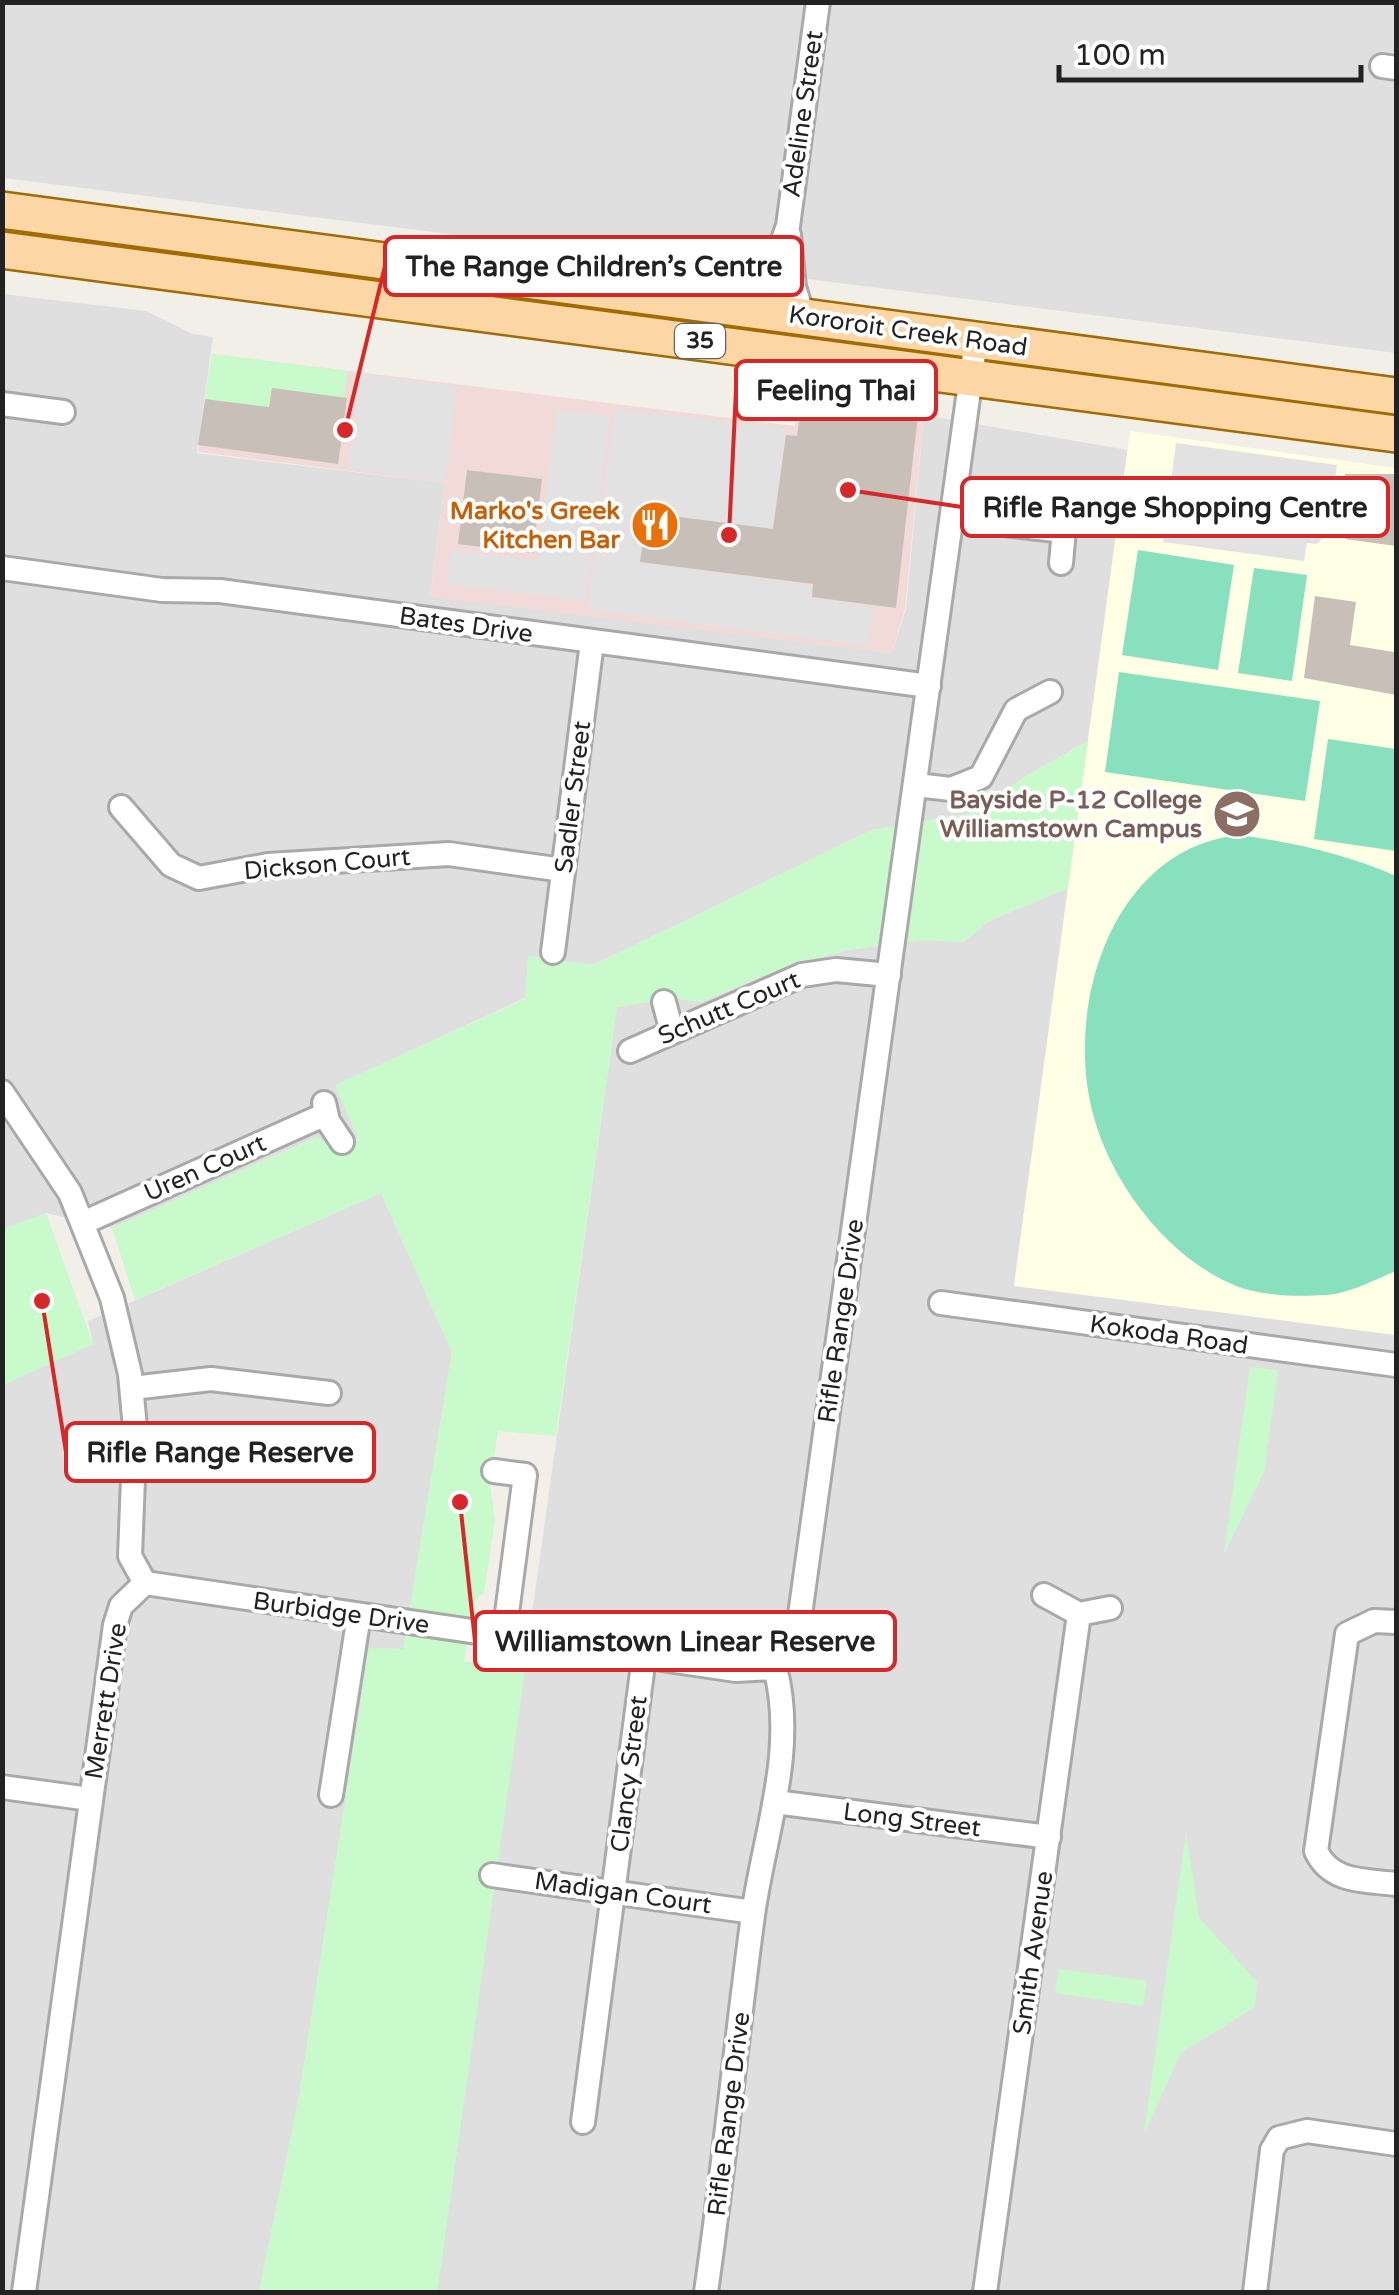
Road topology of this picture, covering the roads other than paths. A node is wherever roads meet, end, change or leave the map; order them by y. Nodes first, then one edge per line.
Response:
1 (818, 2) edge
2 (2, 210) edge
3 (788, 226) junction
4 (2, 250) edge
5 (751, 309) junction
6 (803, 316) junction
7 (976, 340) junction
8 (780, 351) junction
9 (971, 378) junction
10 (1396, 396) edge
11 (2, 404) edge
12 (62, 412) dead end
13 (1396, 434) edge
14 (953, 518) junction
15 (1061, 562) dead end
16 (2, 568) edge
17 (592, 642) junction
18 (929, 686) junction
19 (1050, 692) dead end
20 (916, 785) junction
21 (120, 807) dead end
22 (563, 870) junction
23 (553, 952) dead end
24 (889, 975) junction
25 (664, 1002) dead end
26 (672, 1032) junction
27 (630, 1051) dead end
28 (2, 1092) edge
29 (342, 1142) dead end
30 (85, 1222) junction
31 (941, 1303) dead end
32 (1396, 1365) edge
33 (132, 1388) junction
34 (329, 1392) dead end
35 (494, 1471) dead end
36 (145, 1583) junction
37 (1044, 1596) dead end
38 (1110, 1608) dead end
39 (1078, 1614) junction
40 (359, 1615) junction
41 (1396, 1622) edge
42 (504, 1636) junction
43 (644, 1657) junction
44 (775, 1668) junction
45 (2, 1787) edge
46 (331, 1795) dead end
47 (90, 1799) junction
48 (774, 1802) junction
49 (1049, 1837) junction
50 (492, 1875) dead end
51 (1396, 1884) edge
52 (614, 1892) junction
53 (753, 1912) junction
54 (584, 2122) dead end
55 (1396, 2144) edge
56 (24, 2292) edge
57 (706, 2292) edge
58 (985, 2292) edge
59 (1255, 2292) edge

1 - 3 street, Adeline Street
2 - 5 main road, Kororoit Creek Road / 35
3 - 5 street, Adeline Street
3 - 6 street, Adeline Street
4 - 8 main road, Kororoit Creek Road / 35
5 - 6 main road, Kororoit Creek Road / 35
5 - 8 main road
6 - 7 main road, Kororoit Creek Road / 35
7 - 9 street, Rifle Range Drive
7 - 10 main road, Kororoit Creek Road / 35
8 - 9 main road, Kororoit Creek Road / 35
9 - 13 main road, Kororoit Creek Road / 35
9 - 14 street, Rifle Range Drive
11 - 12 street
14 - 15 street
14 - 18 street, Rifle Range Drive
16 - 17 street, Bates Drive
17 - 18 street, Bates Drive
17 - 22 street, Sadler Street
18 - 20 street, Rifle Range Drive
19 - 20 street
20 - 24 street, Rifle Range Drive
21 - 22 street, Dickson Court
22 - 23 street, Sadler Street
24 - 26 street, Schutt Court
24 - 44 street, Rifle Range Drive
25 - 26 street
26 - 27 street, Schutt Court
28 - 30 street
29 - 30 street, Uren Court
30 - 33 street
31 - 32 street, Kokoda Road
33 - 34 street
33 - 36 street
35 - 42 street
36 - 40 street, Burbidge Drive
36 - 47 street, Merrett Drive
37 - 39 street
38 - 39 street
39 - 49 street, Smith Avenue
40 - 42 street, Burbidge Drive
40 - 46 street
41 - 51 street
42 - 43 street, Burbidge Drive
43 - 44 street, Burbidge Drive
43 - 52 street, Clancy Street
44 - 48 street, Rifle Range Drive
45 - 47 street
47 - 56 street, Merrett Drive
48 - 49 street, Long Street
48 - 53 street, Rifle Range Drive
49 - 58 street, Smith Avenue
50 - 52 street, Madigan Court
52 - 53 street, Madigan Court
52 - 54 street, Clancy Street
53 - 57 street, Rifle Range Drive
55 - 59 street

